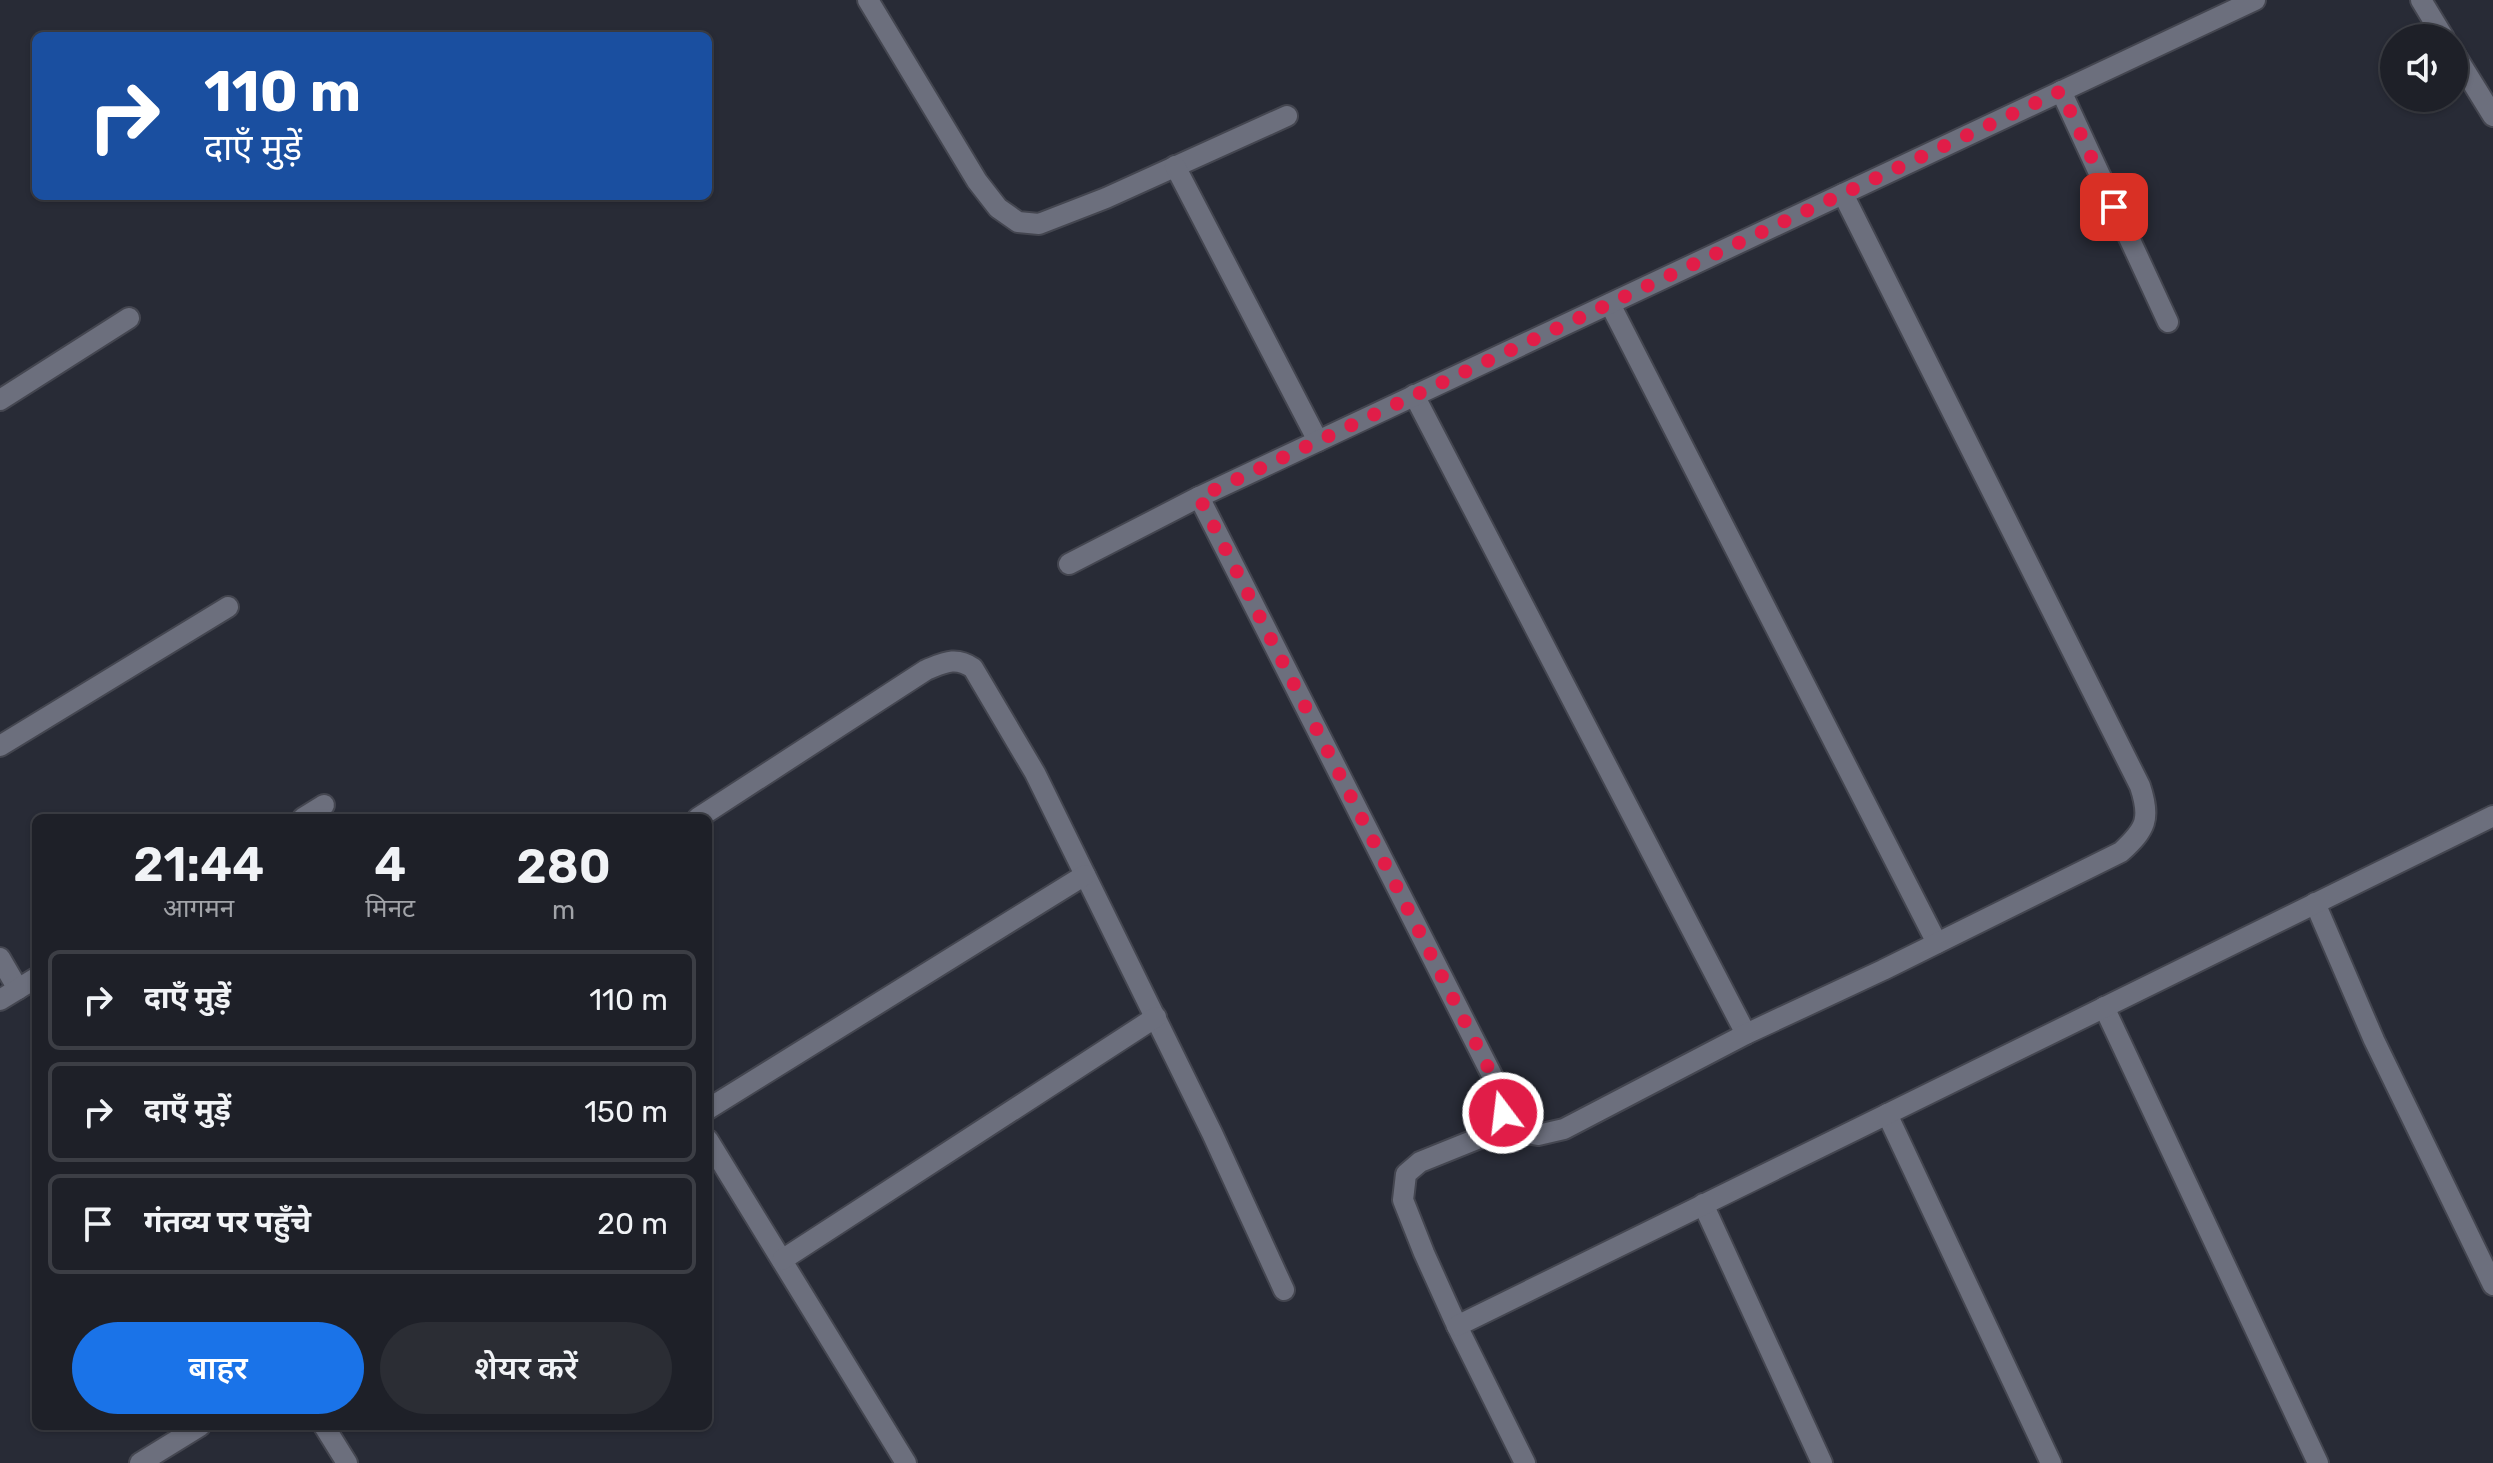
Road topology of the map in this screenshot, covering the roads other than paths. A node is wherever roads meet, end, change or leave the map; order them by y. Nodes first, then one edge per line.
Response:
1 (868, 0) edge
2 (2255, 0) edge
3 (2421, 0) edge
4 (2436, 24) edge
5 (2468, 76) edge
6 (2061, 91) junction
7 (1287, 116) dead end
8 (2493, 116) edge
9 (1175, 166) junction
10 (1843, 194) junction
11 (1610, 304) junction
12 (129, 318) dead end
13 (2168, 322) dead end
14 (1414, 395) junction
15 (0, 400) edge
16 (1318, 441) junction
17 (1199, 497) junction
18 (1069, 564) dead end
19 (228, 607) dead end
20 (0, 746) edge
21 (324, 805) dead end
22 (309, 814) edge
23 (704, 814) edge
24 (2493, 816) edge
25 (1085, 875) junction
26 (2315, 903) junction
27 (1937, 943) junction
28 (0, 958) edge
29 (27, 984) edge
30 (0, 1000) edge
31 (2104, 1007) junction
32 (1156, 1017) junction
33 (1746, 1034) junction
34 (712, 1107) edge
35 (1887, 1114) junction
36 (1494, 1127) junction
37 (712, 1146) edge
38 (1703, 1204) junction
39 (782, 1260) junction
40 (2493, 1285) edge
41 (1284, 1290) dead end
42 (1457, 1326) junction
43 (194, 1430) edge
44 (326, 1430) edge
45 (140, 1463) edge
46 (347, 1463) edge
47 (906, 1463) edge
48 (1525, 1463) edge
49 (1822, 1463) edge
50 (2051, 1463) edge
51 (2318, 1463) edge

1 - 9 street
2 - 6 street
3 - 4 street
5 - 8 street
6 - 10 street
6 - 13 street
7 - 9 street
9 - 16 street
10 - 11 street
10 - 27 street
11 - 14 street
11 - 27 street
12 - 15 street
14 - 16 street
14 - 33 street
16 - 17 street
17 - 18 street
17 - 36 street
19 - 20 street
21 - 22 street
23 - 25 street
24 - 26 street
25 - 32 street
25 - 34 street
26 - 31 street
26 - 40 street
27 - 33 street
28 - 29 street
29 - 30 street
31 - 35 street
31 - 51 street
32 - 39 street
32 - 41 street
33 - 36 street
35 - 38 street
35 - 50 street
36 - 42 street
37 - 39 street
38 - 42 street
38 - 49 street
39 - 47 street
42 - 48 street
43 - 45 street
44 - 46 street

